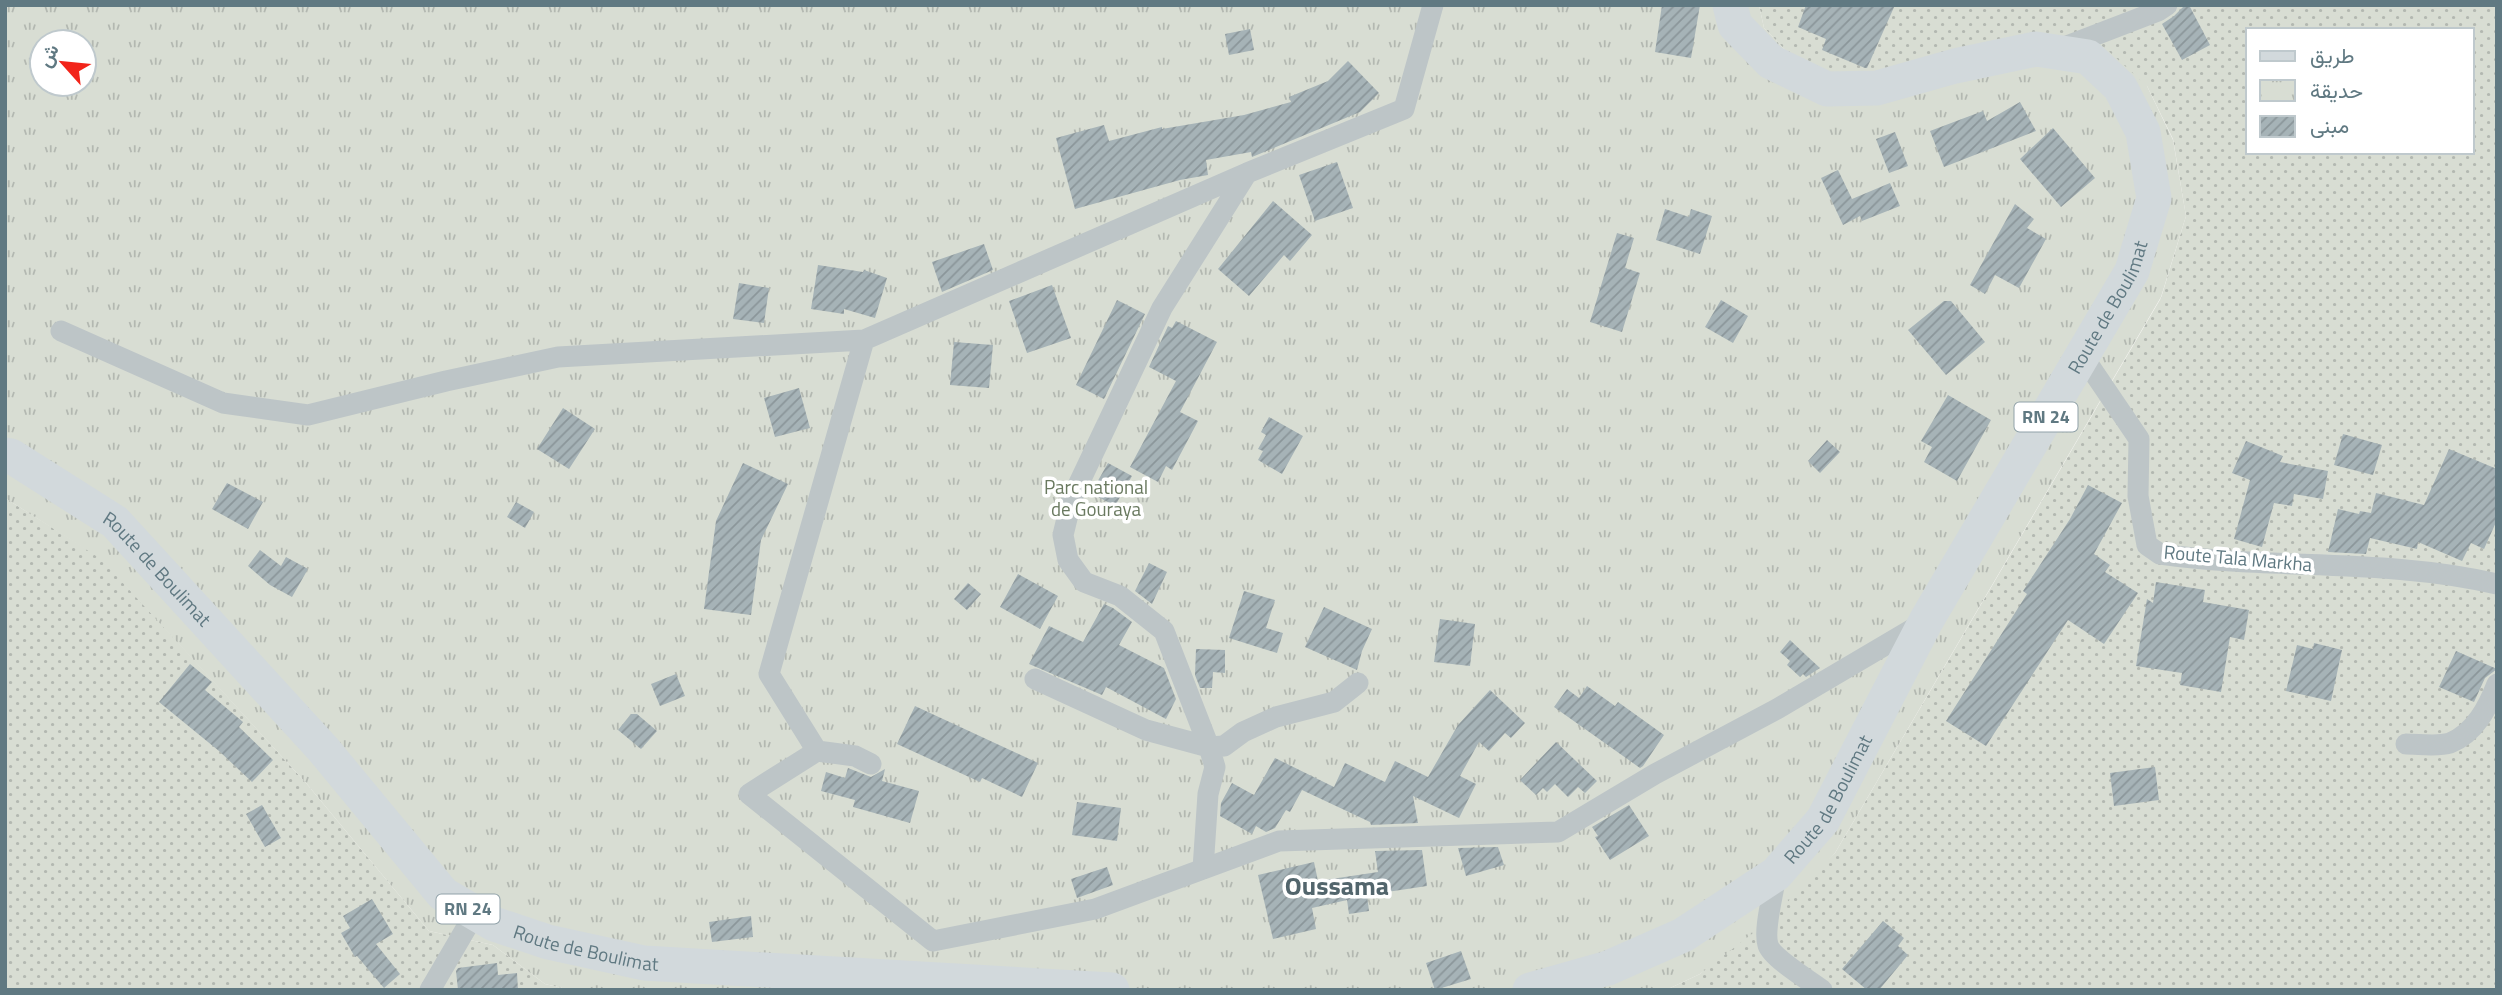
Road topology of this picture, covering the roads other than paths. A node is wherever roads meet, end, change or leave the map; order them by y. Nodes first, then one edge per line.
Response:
1 (1433, 5) edge
2 (1730, 5) edge
3 (2167, 5) edge
4 (2052, 51) junction
5 (1247, 173) junction
6 (61, 331) dead end
7 (864, 340) junction
8 (2082, 355) junction
9 (5, 455) edge
10 (2497, 584) edge
11 (1926, 621) junction
12 (1035, 679) dead end
13 (1358, 683) dead end
14 (2497, 684) edge
15 (2406, 744) dead end
16 (1209, 747) junction
17 (817, 751) junction
18 (871, 764) dead end
19 (1203, 869) junction
20 (1776, 874) junction
21 (475, 913) junction
22 (430, 990) edge
23 (1112, 990) edge
24 (1530, 990) edge
25 (1822, 990) edge

1 - 5 street
2 - 4 main road, Route de Boulimat / RN 24
3 - 4 street
4 - 8 main road, Route de Boulimat / RN 24
5 - 7 street
5 - 16 street
6 - 7 street
7 - 17 street
8 - 10 street, Route Tala Markha
8 - 11 main road, Route de Boulimat / RN 24
9 - 21 main road, Route de Boulimat / RN 24
11 - 19 street
11 - 20 main road, Route de Boulimat / RN 24
12 - 16 street
13 - 16 street
14 - 15 street
16 - 19 street
17 - 18 street
17 - 19 street
20 - 24 main road, Route de Boulimat / RN 24
20 - 25 street
21 - 22 street
21 - 23 main road, Route de Boulimat / RN 24

